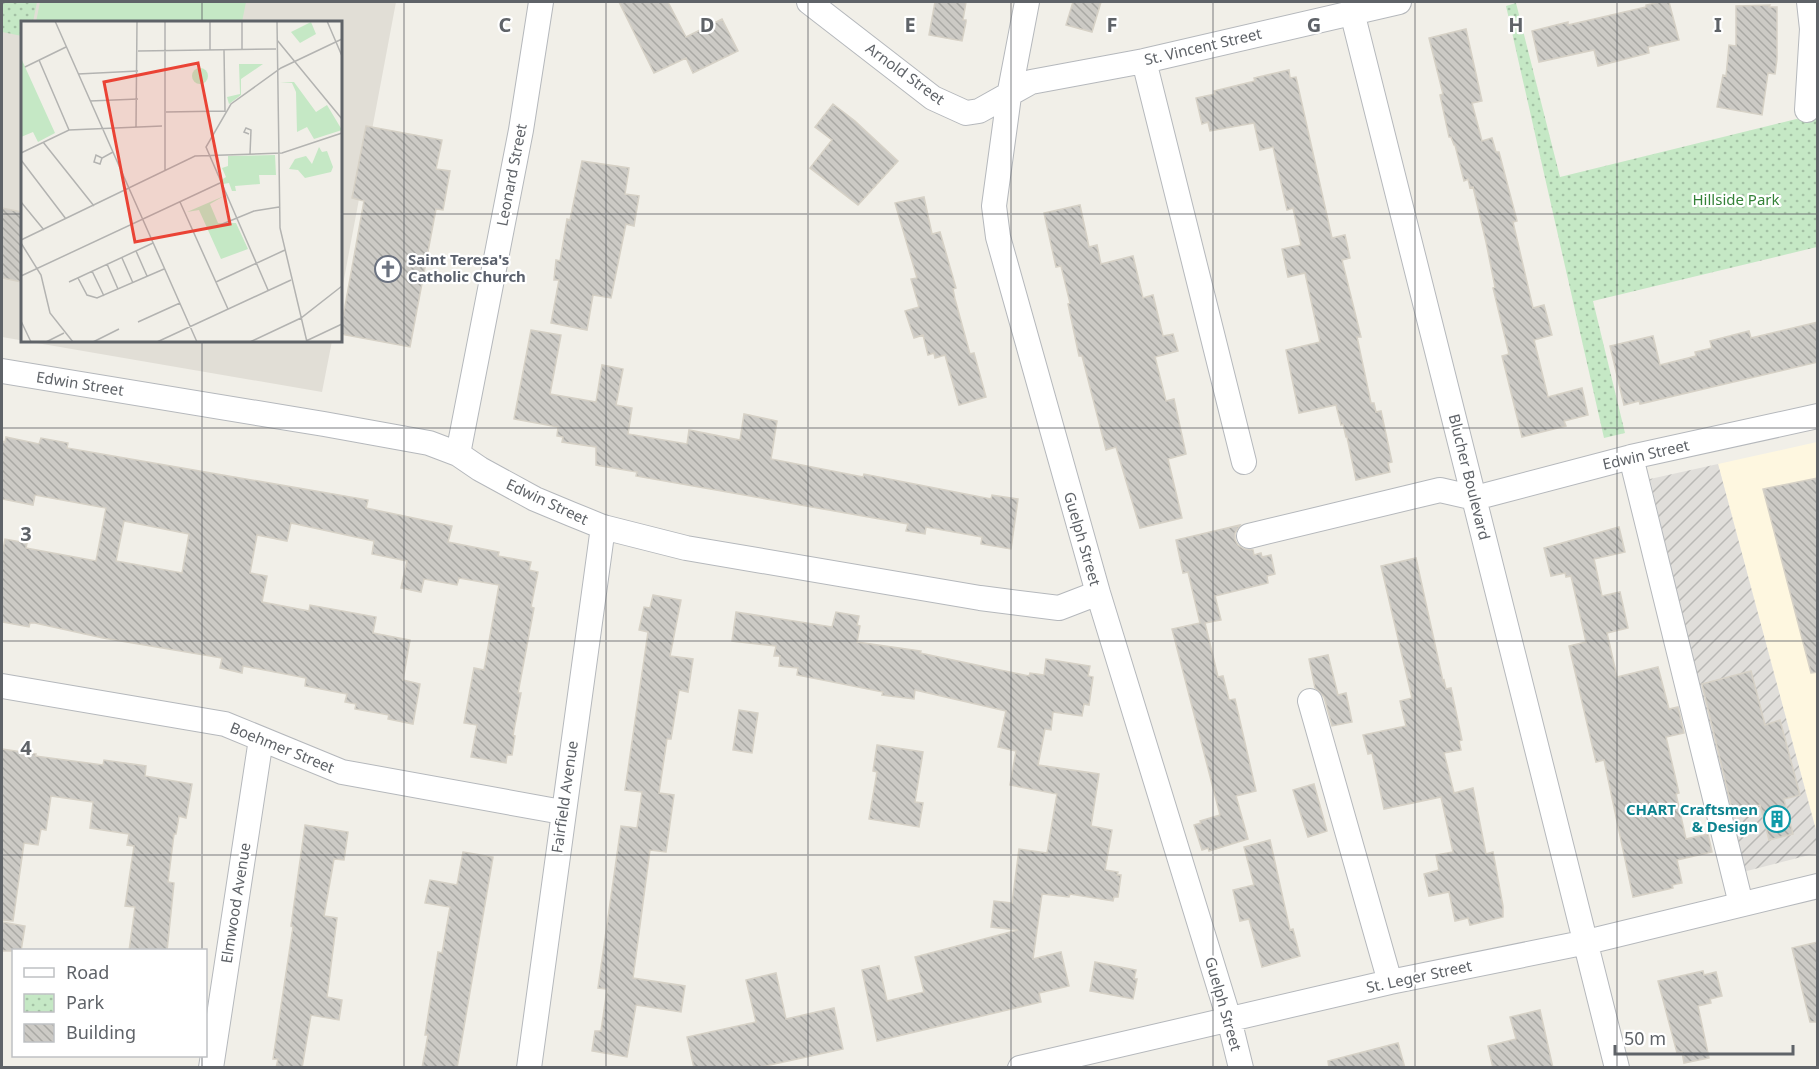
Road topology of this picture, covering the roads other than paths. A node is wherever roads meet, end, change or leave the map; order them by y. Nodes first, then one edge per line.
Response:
1 (542, 2) edge
2 (809, 2) edge
3 (1027, 2) edge
4 (1399, 2) edge
5 (1809, 2) edge
6 (1352, 12) junction
7 (1144, 61) junction
8 (1009, 96) junction
9 (1807, 110) dead end
10 (2, 371) edge
11 (1818, 416) edge
12 (458, 454) junction
13 (1631, 458) junction
14 (1244, 462) dead end
15 (1475, 498) junction
16 (603, 527) junction
17 (1249, 536) dead end
18 (1098, 593) junction
19 (2, 686) edge
20 (1310, 701) dead end
21 (261, 739) junction
22 (562, 812) junction
23 (1818, 886) edge
24 (1741, 904) junction
25 (1587, 942) junction
26 (1390, 982) junction
27 (1229, 1019) junction
28 (211, 1068) edge
29 (529, 1068) edge
30 (1020, 1068) edge
31 (1241, 1068) edge
32 (1617, 1068) edge

1 - 12 street, Leonard Street
2 - 8 street, Arnold Street
3 - 8 street, Guelph Street
4 - 6 street, St. Vincent Street
5 - 9 street
6 - 7 street, St. Vincent Street
6 - 15 street, Blucher Boulevard
7 - 8 street, St. Vincent Street
7 - 14 street
8 - 18 street, Guelph Street
10 - 12 street, Edwin Street
11 - 13 street, Edwin Street
12 - 16 street, Edwin Street
13 - 15 street, Edwin Street
13 - 24 street
15 - 17 street
15 - 25 street, Blucher Boulevard
16 - 18 street, Edwin Street
16 - 22 street, Fairfield Avenue
18 - 27 street, Guelph Street
19 - 21 street, Boehmer Street
20 - 26 street
21 - 22 street, Boehmer Street
21 - 28 street, Elmwood Avenue
22 - 29 street, Fairfield Avenue
23 - 24 street, St. Leger Street
24 - 25 street, St. Leger Street
25 - 26 street, St. Leger Street
25 - 32 street, Blucher Boulevard
26 - 27 street, St. Leger Street
27 - 30 street, St. Leger Street
27 - 31 street, Guelph Street

